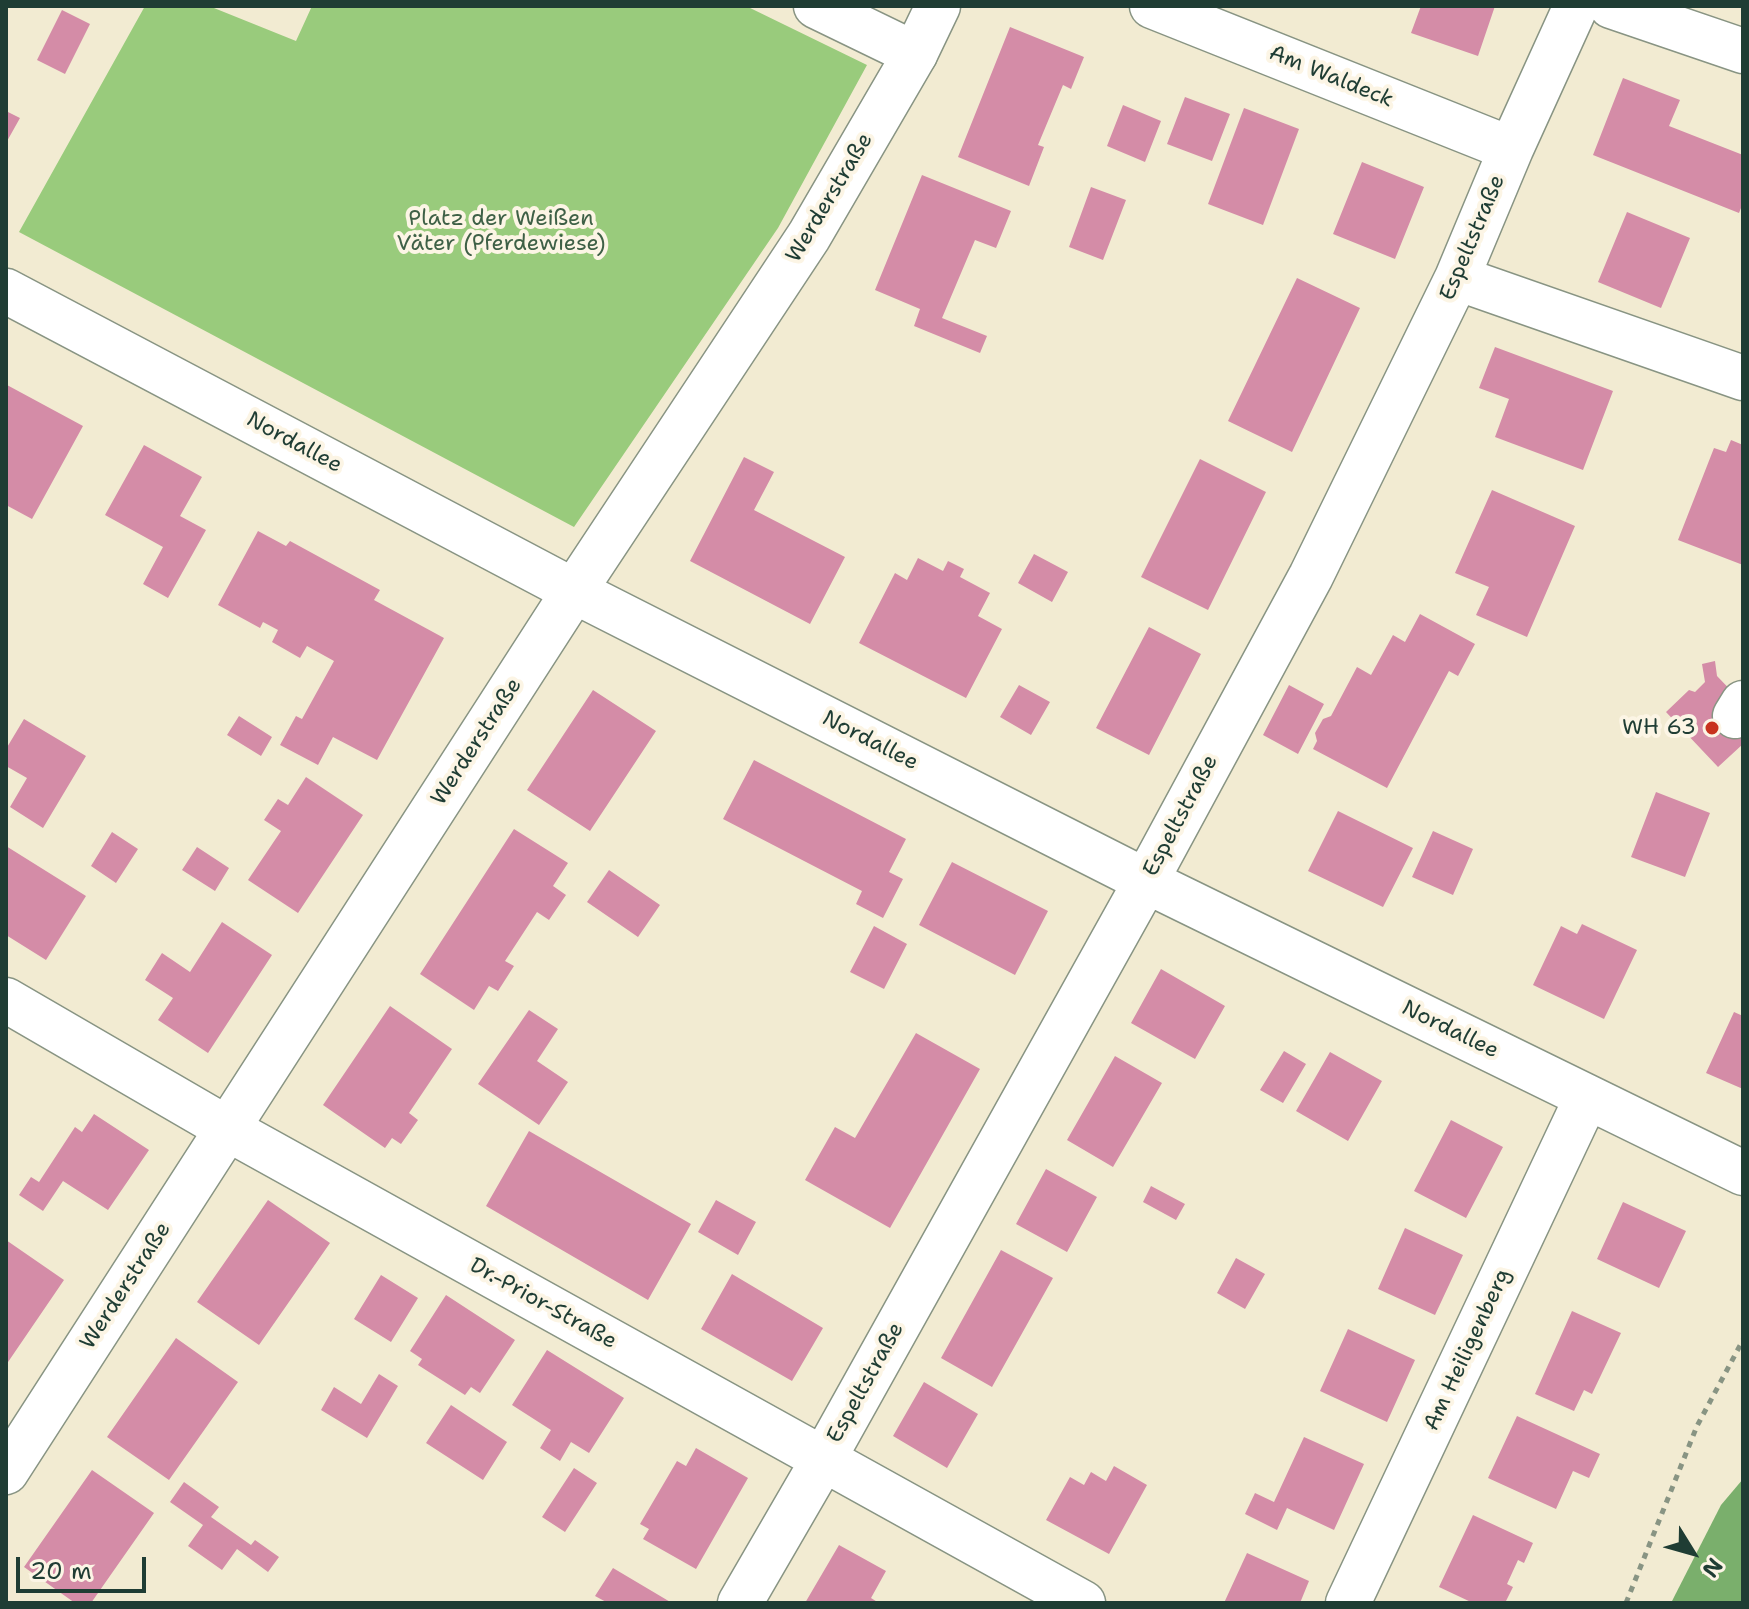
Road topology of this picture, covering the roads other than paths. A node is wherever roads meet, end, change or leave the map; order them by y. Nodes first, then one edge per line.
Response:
1 (816, 6) edge
2 (938, 6) edge
3 (1152, 6) edge
4 (1576, 6) edge
5 (1611, 6) edge
6 (1743, 51) edge
7 (915, 54) junction
8 (1511, 149) junction
9 (1457, 278) junction
10 (6, 291) edge
11 (1743, 378) edge
12 (574, 591) junction
13 (1146, 881) junction
14 (6, 1000) edge
15 (1587, 1097) junction
16 (228, 1129) junction
17 (1743, 1173) edge
18 (823, 1460) junction
19 (6, 1472) edge
20 (740, 1603) edge
21 (1083, 1603) edge
22 (1348, 1603) edge

1 - 7 street
2 - 7 street, Werderstraße
3 - 8 street, Am Waldeck
4 - 8 street, Espeltstraße
5 - 6 street
7 - 12 street, Werderstraße
8 - 9 street, Espeltstraße
9 - 11 street
9 - 13 street, Espeltstraße
10 - 12 street, Nordallee
12 - 13 street, Nordallee
12 - 16 street, Werderstraße
13 - 15 street, Nordallee
13 - 18 street, Espeltstraße
14 - 16 street, Dr.-Prior-Straße
15 - 17 street, Nordallee
15 - 22 street, Am Heiligenberg
16 - 18 street, Dr.-Prior-Straße
16 - 19 street, Werderstraße
18 - 20 street, Espeltstraße
18 - 21 street, Dr.-Prior-Straße

